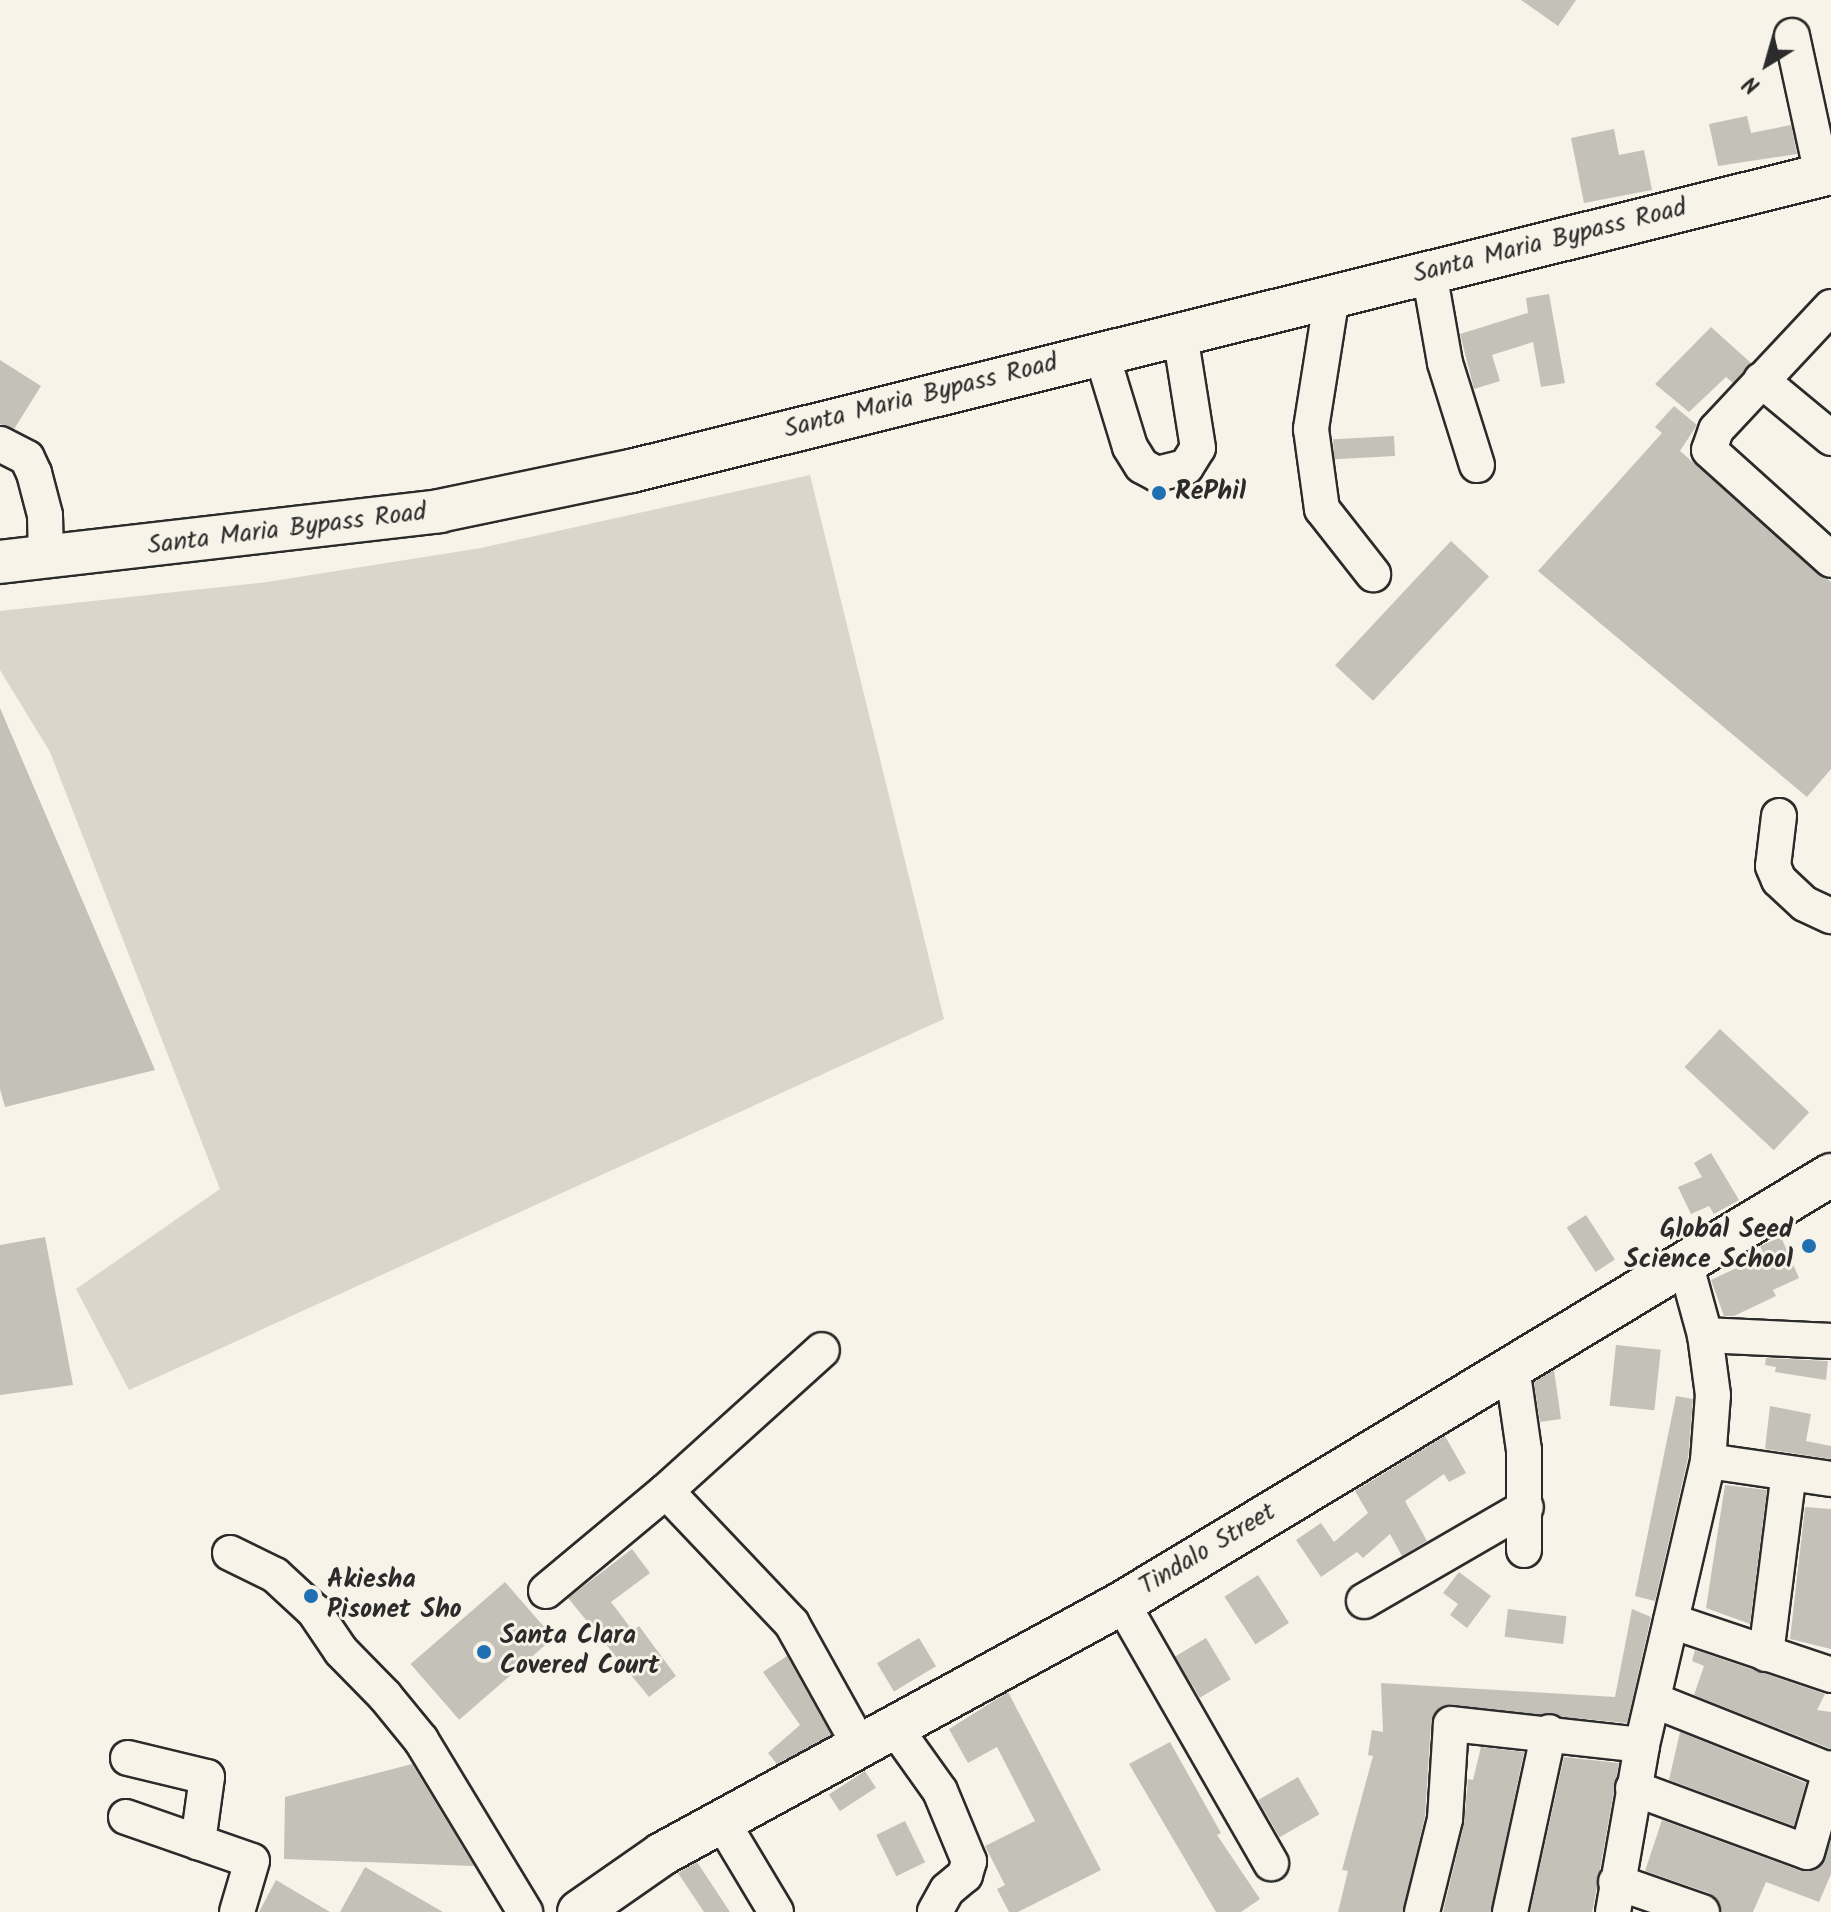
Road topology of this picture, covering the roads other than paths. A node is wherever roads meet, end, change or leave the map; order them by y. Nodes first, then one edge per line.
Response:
1 (1792, 36) dead end
2 (1826, 174) edge
3 (1429, 272) junction
4 (1332, 296) junction
5 (1831, 307) edge
6 (1180, 334) junction
7 (1101, 352) junction
8 (1761, 380) junction
9 (1831, 438) edge
10 (0, 444) edge
11 (1477, 465) dead end
12 (46, 559) junction
13 (1831, 560) edge
14 (0, 562) edge
15 (1373, 574) dead end
16 (1779, 816) dead end
17 (1831, 916) edge
18 (1830, 1178) edge
19 (1686, 1266) junction
20 (1705, 1335) junction
21 (1831, 1341) edge
22 (822, 1350) dead end
23 (1512, 1367) junction
24 (1708, 1461) junction
25 (1789, 1473) junction
26 (1831, 1479) edge
27 (666, 1491) junction
28 (1526, 1507) junction
29 (1524, 1550) dead end
30 (230, 1553) dead end
31 (546, 1591) dead end
32 (1364, 1601) dead end
33 (1122, 1603) junction
34 (1671, 1621) junction
35 (1766, 1654) junction
36 (1831, 1675) edge
37 (1653, 1700) junction
38 (1549, 1732) junction
39 (878, 1737) junction
40 (1642, 1745) junction
41 (128, 1758) dead end
42 (1831, 1770) edge
43 (1633, 1788) junction
44 (126, 1817) dead end
45 (721, 1820) junction
46 (198, 1842) junction
47 (1271, 1863) dead end
48 (1614, 1897) edge
49 (237, 1912) edge
50 (525, 1912) edge
51 (579, 1912) edge
52 (776, 1912) edge
53 (935, 1912) edge
54 (1422, 1912) edge
55 (1510, 1912) edge
56 (1702, 1912) edge

1 - 2 street
2 - 3 main road, Santa Maria Bypass Road
3 - 4 main road, Santa Maria Bypass Road
3 - 11 street
4 - 6 main road, Santa Maria Bypass Road
4 - 15 street
5 - 8 street
6 - 7 main road, Santa Maria Bypass Road
6 - 7 street
7 - 12 main road, Santa Maria Bypass Road
8 - 9 street
8 - 13 street
10 - 12 street
12 - 14 main road, Santa Maria Bypass Road
16 - 17 street
18 - 19 main road, Tindalo Street
19 - 20 street
19 - 23 main road, Tindalo Street
20 - 21 street
20 - 24 street
22 - 27 street
23 - 28 street
23 - 33 main road, Tindalo Street
24 - 25 street
24 - 34 street
25 - 26 street
25 - 35 street
27 - 31 street
27 - 39 street
28 - 29 street
28 - 32 street
30 - 50 street
33 - 39 main road, Tindalo Street
33 - 47 street
34 - 35 street
34 - 37 street
35 - 36 street
37 - 40 street
37 - 42 street
38 - 40 street
38 - 54 street
38 - 55 street
39 - 45 main road, Tindalo Street
39 - 53 street
40 - 43 street
41 - 46 street
42 - 43 street
43 - 48 street
44 - 46 street
45 - 51 main road, Tindalo Street
45 - 52 street
46 - 49 street
48 - 56 street

